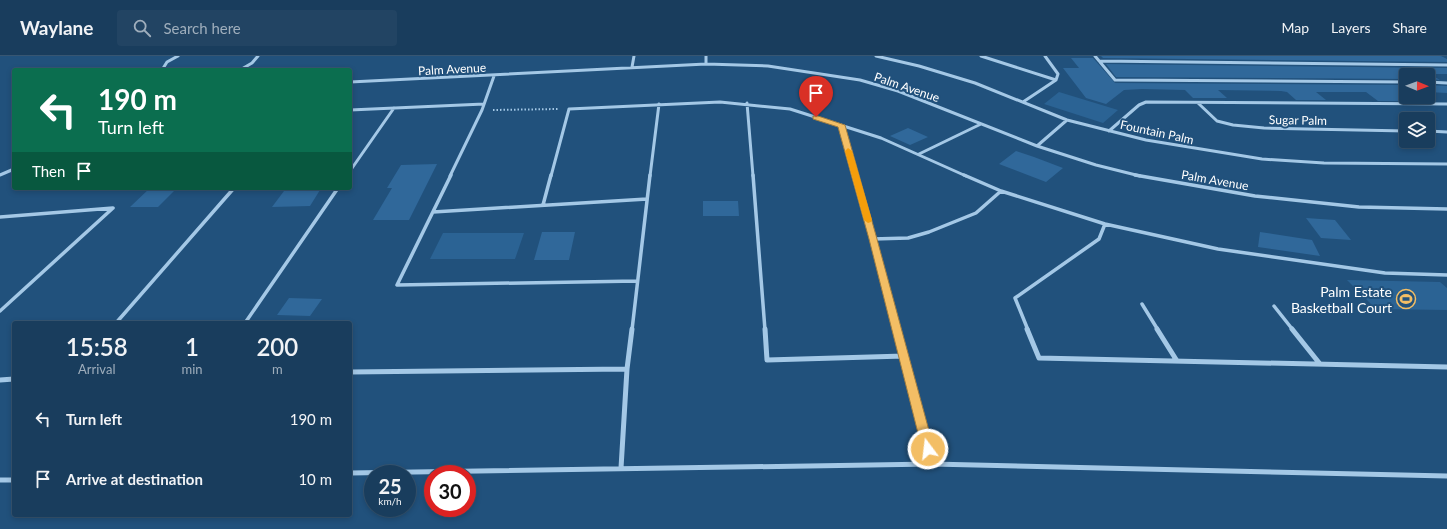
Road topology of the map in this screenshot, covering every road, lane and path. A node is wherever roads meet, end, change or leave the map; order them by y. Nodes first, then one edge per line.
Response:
1 (174, 56) edge
2 (178, 56) edge
3 (258, 56) edge
4 (634, 56) edge
5 (706, 56) edge
6 (876, 56) edge
7 (981, 56) edge
8 (1045, 56) edge
9 (1095, 56) edge
10 (985, 57) edge
11 (171, 60) junction
12 (1099, 61) junction
13 (706, 64) junction
14 (1447, 65) edge
15 (632, 67) junction
16 (163, 68) edge
17 (243, 68) edge
18 (494, 76) junction
19 (1056, 80) junction
20 (352, 82) edge
21 (1399, 82) edge
22 (1435, 82) edge
23 (1447, 82) edge
24 (1023, 102) junction
25 (1198, 102) junction
26 (747, 103) junction
27 (484, 104) junction
28 (659, 104) junction
29 (1447, 104) edge
30 (394, 108) junction
31 (569, 109) junction
32 (352, 110) edge
33 (482, 110) junction
34 (1067, 120) junction
35 (980, 124) junction
36 (841, 125) junction
37 (1109, 131) junction
38 (1399, 131) edge
39 (1435, 131) edge
40 (1447, 132) edge
41 (1037, 146) junction
42 (919, 154) junction
43 (1447, 164) edge
44 (352, 168) edge
45 (12, 171) edge
46 (0, 175) edge
47 (232, 190) edge
48 (337, 190) edge
49 (1001, 192) junction
50 (647, 199) junction
51 (544, 206) junction
52 (1447, 209) edge
53 (433, 212) junction
54 (0, 217) edge
55 (1105, 224) junction
56 (873, 239) junction
57 (1447, 275) edge
58 (638, 282) junction
59 (1142, 304) dead end
60 (1274, 306) dead end
61 (0, 312) edge
62 (118, 321) edge
63 (246, 321) edge
64 (904, 356) junction
65 (1177, 361) junction
66 (1320, 364) junction
67 (1447, 367) edge
68 (627, 369) junction
69 (352, 372) edge
70 (12, 379) edge
71 (0, 380) edge
72 (932, 464) junction
73 (621, 468) junction
74 (352, 473) edge
75 (1447, 476) edge
76 (0, 480) edge
77 (12, 480) edge

1 - 11 street
2 - 11 street
3 - 17 street
4 - 15 street
5 - 13 street
6 - 24 street, Fountain Palm
7 - 10 street
8 - 19 street
9 - 12 street
10 - 19 street
11 - 16 street
12 - 14 street
12 - 21 street
13 - 15 street, Palm Avenue
13 - 35 street, Palm Avenue
15 - 18 street, Palm Avenue
18 - 20 street, Palm Avenue
18 - 27 street
19 - 24 street
22 - 23 street
24 - 34 street, Fountain Palm
25 - 29 street
25 - 37 street
25 - 38 street, Sugar Palm
26 - 28 street
26 - 36 street
26 - 64 street
27 - 30 street
27 - 33 street
28 - 31 street
28 - 50 street
30 - 32 street
30 - 44 street
31 - 33 path
31 - 51 street
33 - 53 street
34 - 37 street, Fountain Palm
34 - 41 street
35 - 41 street, Palm Avenue
35 - 42 street
36 - 42 street
36 - 56 street
37 - 43 street, Fountain Palm
39 - 40 street
41 - 52 street, Palm Avenue
42 - 49 street
45 - 46 street
47 - 62 street
48 - 63 street
49 - 55 street
49 - 56 street
50 - 51 street
50 - 58 street
51 - 53 street
53 - 58 street
54 - 61 street
55 - 57 street
55 - 65 street
56 - 64 street
58 - 68 street
59 - 65 street
60 - 66 street
64 - 72 street
65 - 66 street
66 - 67 street
68 - 69 street
68 - 73 street
70 - 71 street
72 - 73 street
72 - 75 street
73 - 74 street
76 - 77 street

